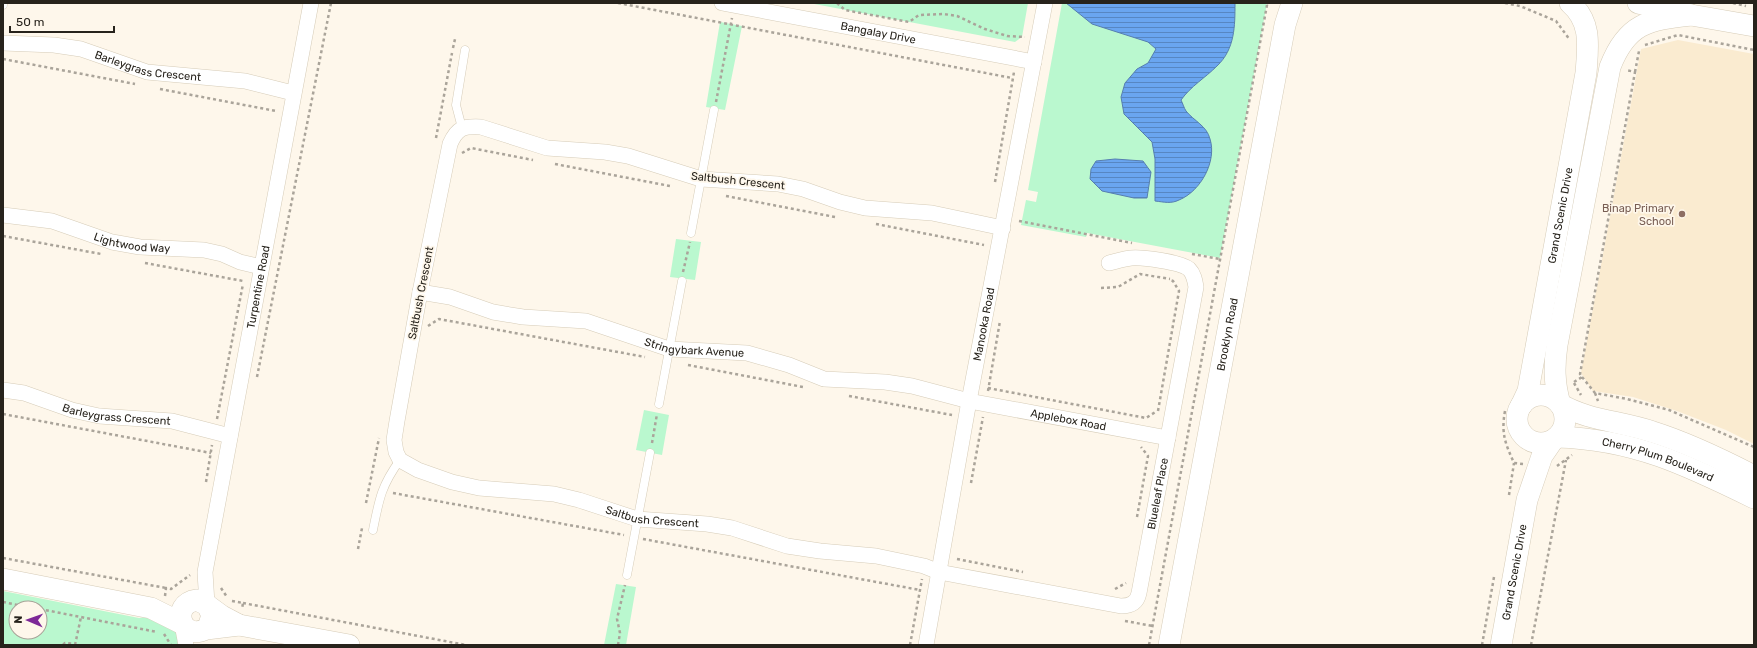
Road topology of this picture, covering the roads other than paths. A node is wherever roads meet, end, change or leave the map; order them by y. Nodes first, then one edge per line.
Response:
1 (311, 3) edge
2 (722, 3) edge
3 (1045, 3) edge
4 (1285, 3) edge
5 (1292, 3) edge
6 (1570, 3) edge
7 (1591, 3) edge
8 (1628, 3) edge
9 (1638, 3) edge
10 (1691, 15) junction
11 (1586, 24) junction
12 (1284, 25) junction
13 (1754, 26) edge
14 (3, 43) edge
15 (1634, 43) junction
16 (465, 50) dead end
17 (1034, 62) junction
18 (293, 93) junction
19 (714, 110) road end
20 (462, 128) junction
21 (700, 185) junction
22 (3, 215) edge
23 (1010, 229) junction
24 (691, 233) road end
25 (1109, 263) dead end
26 (261, 267) junction
27 (682, 281) road end
28 (420, 292) junction
29 (669, 348) junction
30 (3, 390) edge
31 (963, 399) junction
32 (659, 404) road end
33 (1560, 404) junction
34 (1521, 406) junction
35 (1520, 432) junction
36 (230, 436) junction
37 (1168, 438) junction
38 (1555, 438) junction
39 (650, 453) road end
40 (400, 460) junction
41 (1754, 476) edge
42 (1754, 498) edge
43 (1527, 500) junction
44 (637, 519) junction
45 (373, 530) dead end
46 (205, 572) junction
47 (947, 573) junction
48 (628, 575) road end
49 (3, 580) edge
50 (192, 611) junction
51 (239, 625) junction
52 (202, 635) edge
53 (186, 645) edge
54 (349, 645) edge
55 (926, 645) edge
56 (1169, 645) edge
57 (1501, 645) edge

1 - 18 street, Turpentine Road
2 - 17 street, Bangalay Drive
3 - 17 street, Manooka Road
4 - 12 street, Brooklyn Road
5 - 12 street, Brooklyn Road
6 - 11 street
7 - 11 street
8 - 15 street, Grand Scenic Drive
9 - 10 street
10 - 13 street
10 - 15 street
11 - 15 street
11 - 34 street, Grand Scenic Drive
12 - 56 street, Brooklyn Road
14 - 18 street, Barleygrass Crescent
15 - 33 street, Grand Scenic Drive
16 - 20 lane
17 - 23 street, Manooka Road
18 - 26 street, Turpentine Road
19 - 21 lane
20 - 21 street, Saltbush Crescent
20 - 28 street, Saltbush Crescent
21 - 23 street, Saltbush Crescent
21 - 24 lane
22 - 26 street, Lightwood Way
23 - 31 street, Manooka Road
25 - 37 street, Blueleaf Place
26 - 36 street, Turpentine Road
27 - 29 lane
28 - 29 street, Stringybark Avenue
28 - 40 street, Saltbush Crescent
29 - 31 street, Stringybark Avenue
29 - 32 lane
30 - 36 street, Barleygrass Crescent
31 - 37 street, Applebox Road
31 - 47 street, Manooka Road
33 - 34 street
33 - 38 street, Grand Scenic Drive
33 - 41 street, Cherry Plum Boulevard
34 - 35 street, Grand Scenic Drive
35 - 38 street
35 - 43 street, Grand Scenic Drive
36 - 46 street, Turpentine Road
37 - 47 street, Blueleaf Place
38 - 42 street, Cherry Plum Boulevard
38 - 43 street, Grand Scenic Drive
39 - 44 lane
40 - 44 street, Saltbush Crescent
40 - 45 lane
43 - 57 street, Grand Scenic Drive
44 - 47 street, Saltbush Crescent
44 - 48 lane
46 - 50 street, Turpentine Road
46 - 50 street, Turpentine Road
47 - 55 street, Manooka Road
49 - 50 street
50 - 51 street
50 - 52 street
50 - 53 street, Turpentine Road
51 - 52 street
51 - 54 street

